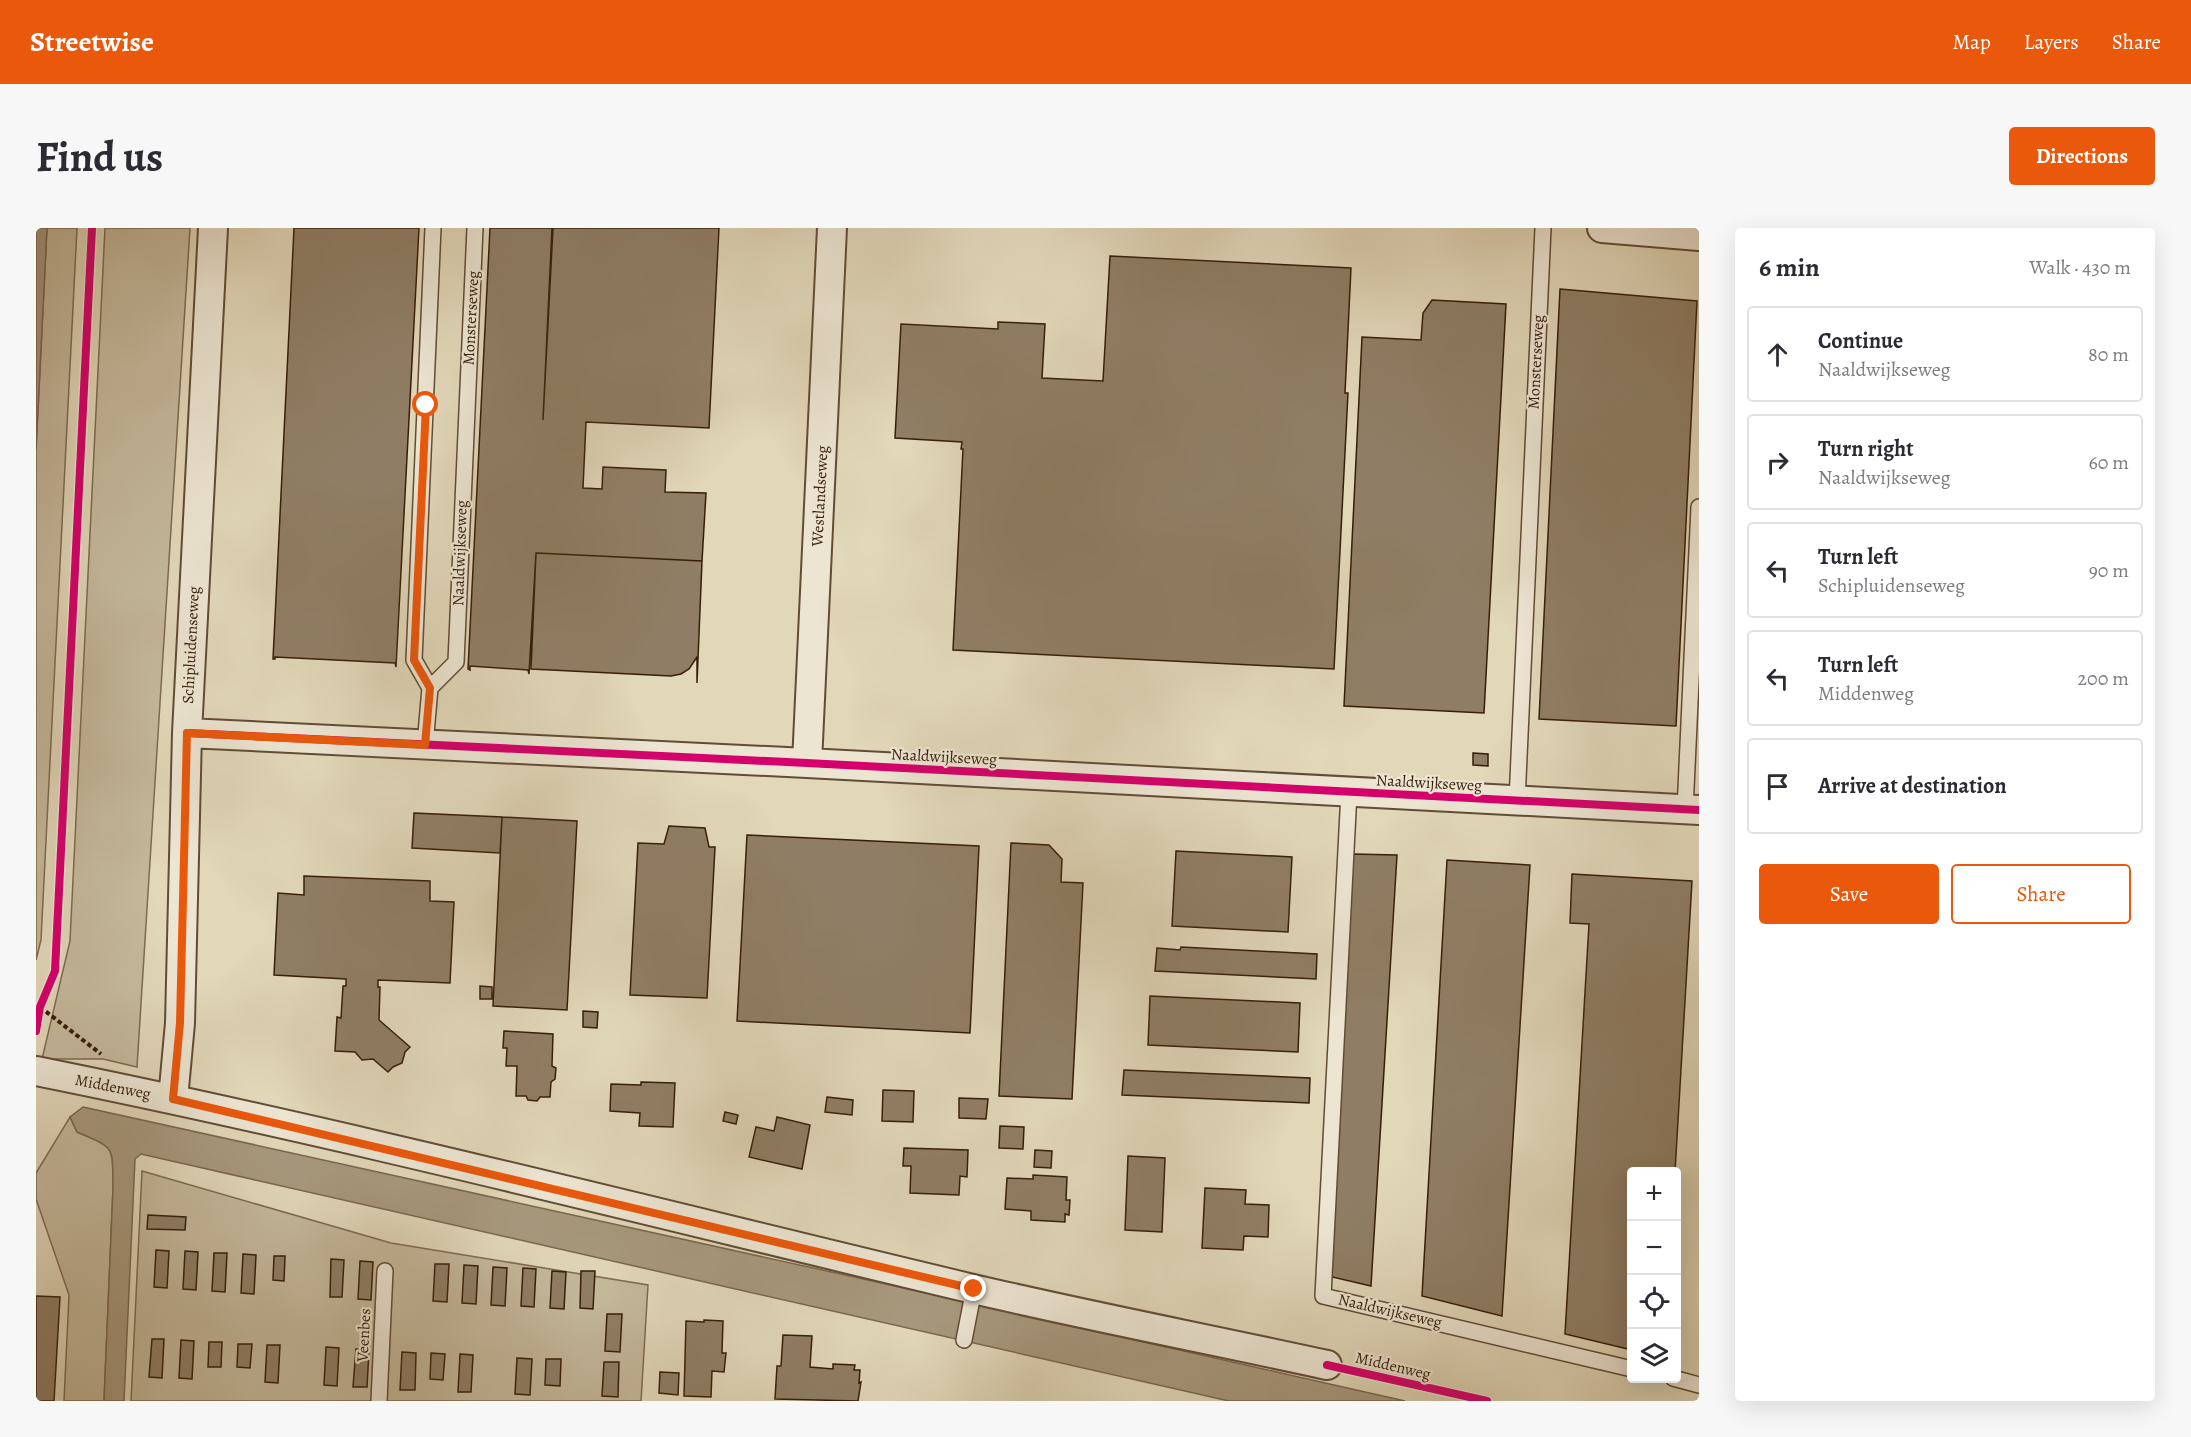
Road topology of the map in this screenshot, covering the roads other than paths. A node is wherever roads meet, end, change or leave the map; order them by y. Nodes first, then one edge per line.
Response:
1 (213, 228) edge
2 (433, 228) edge
3 (476, 228) edge
4 (832, 228) edge
5 (1543, 228) edge
6 (1602, 228) edge
7 (1699, 236) edge
8 (466, 408) joint
9 (1699, 507) edge
10 (430, 688) junction
11 (187, 733) junction
12 (425, 745) junction
13 (807, 763) junction
14 (1348, 792) junction
15 (1517, 801) junction
16 (1692, 810) edge
17 (36, 1071) edge
18 (173, 1099) junction
19 (385, 1271) dead end
20 (973, 1296) junction
21 (964, 1340) dead end
22 (1327, 1365) dead end
23 (1627, 1368) edge
24 (1681, 1380) edge
25 (1699, 1385) edge
26 (379, 1401) edge

1 - 11 street, Schipluidenseweg
2 - 10 lane
3 - 8 lane, Monsterseweg
4 - 13 street, Westlandseweg
5 - 15 lane, Monsterseweg
6 - 7 street
8 - 10 lane, Naaldwijkseweg
9 - 16 lane, Naaldwijkseweg
10 - 12 lane
11 - 12 street, Naaldwijkseweg
11 - 18 street, Schipluidenseweg
12 - 13 street, Naaldwijkseweg
13 - 14 street, Naaldwijkseweg
14 - 15 street, Naaldwijkseweg
14 - 23 lane, Naaldwijkseweg
15 - 16 street, Naaldwijkseweg
17 - 18 street, Middenweg
18 - 20 street, Middenweg
19 - 26 lane, Veenbes
20 - 21 lane
20 - 22 street, Middenweg
24 - 25 lane

